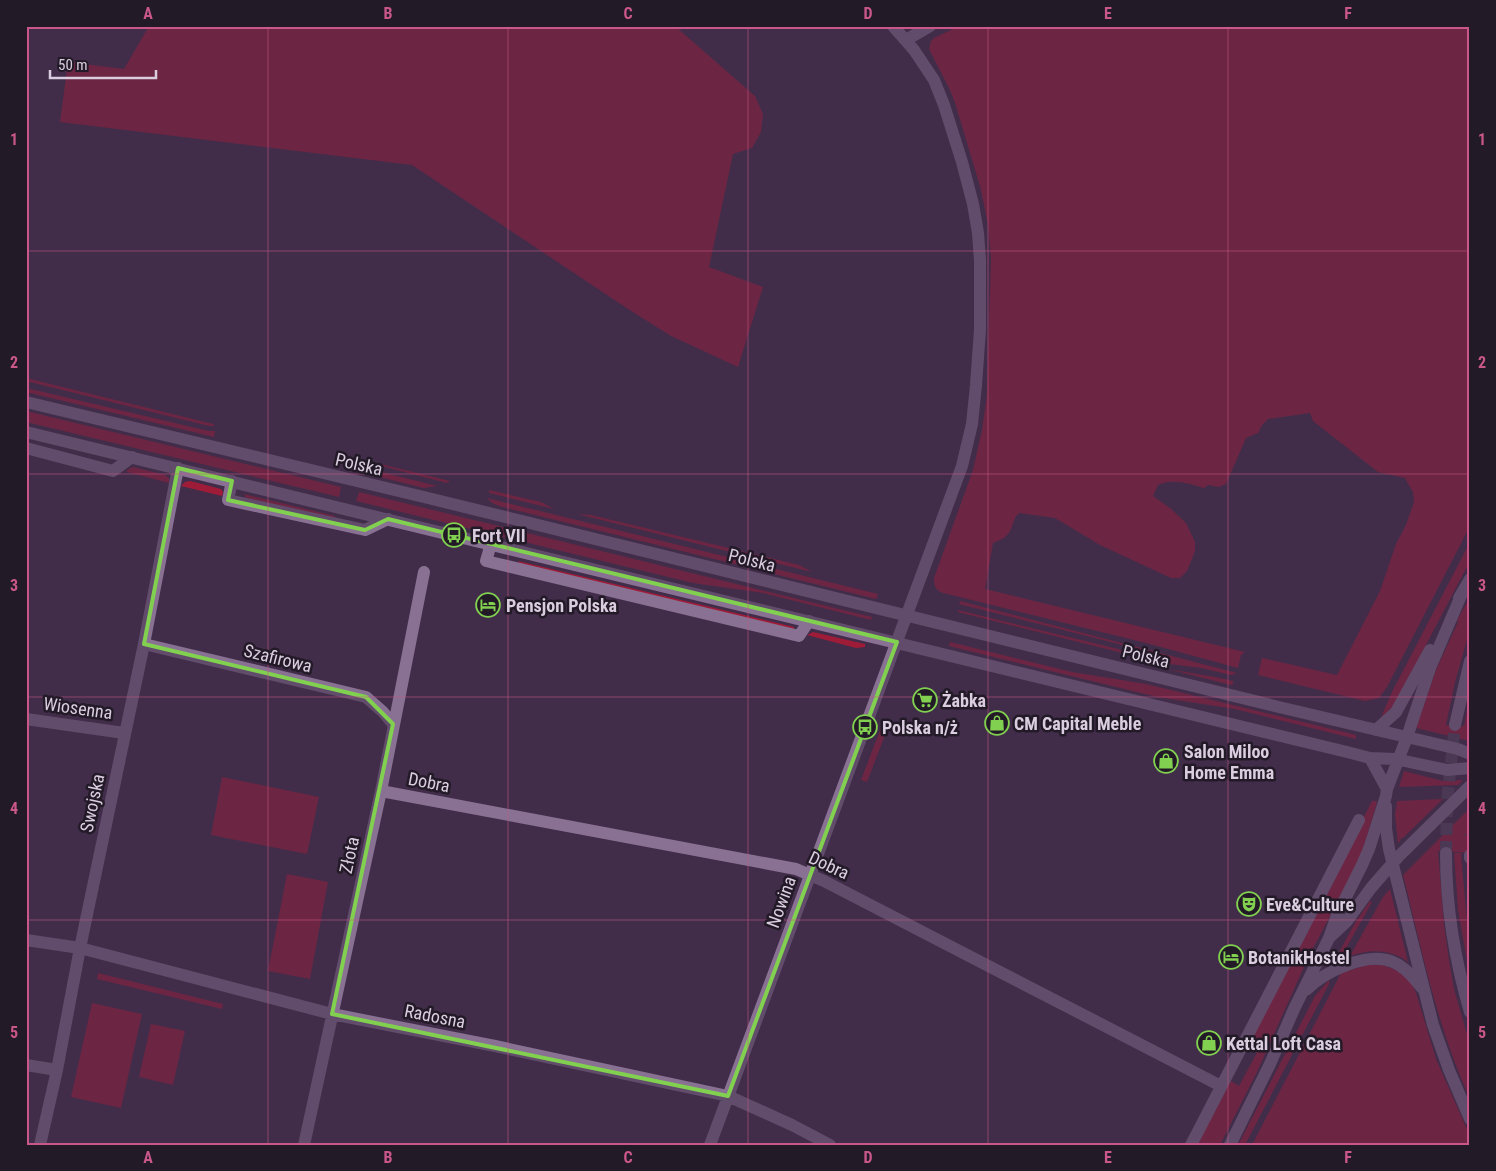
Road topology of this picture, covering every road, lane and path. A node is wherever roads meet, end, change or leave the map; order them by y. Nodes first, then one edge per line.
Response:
1 (893, 26) edge
2 (930, 26) edge
3 (906, 40) junction
4 (26, 402) edge
5 (26, 432) edge
6 (26, 448) edge
7 (132, 458) junction
8 (178, 468) junction
9 (232, 481) junction
10 (388, 519) junction
11 (491, 544) junction
12 (424, 572) dead end
13 (1470, 578) edge
14 (1464, 591) junction
15 (907, 615) junction
16 (809, 621) junction
17 (897, 642) junction
18 (144, 644) junction
19 (1470, 661) edge
20 (26, 719) edge
21 (394, 724) junction
22 (1455, 725) tunnel mouth
23 (1376, 730) junction
24 (124, 733) junction
25 (1407, 737) junction
26 (1470, 754) edge
27 (1370, 758) junction
28 (1399, 760) junction
29 (1470, 768) edge
30 (1470, 786) edge
31 (381, 791) junction
32 (1386, 793) junction
33 (1359, 820) dead end
34 (1446, 853) tunnel mouth
35 (1393, 862) junction
36 (810, 875) junction
37 (1329, 938) junction
38 (26, 940) edge
39 (80, 948) junction
40 (1425, 994) junction
41 (1300, 998) junction
42 (1470, 1012) edge
43 (332, 1014) junction
44 (26, 1064) edge
45 (57, 1070) junction
46 (1222, 1086) junction
47 (728, 1096) junction
48 (1470, 1119) edge
49 (40, 1145) edge
50 (304, 1145) edge
51 (710, 1145) edge
52 (830, 1145) edge
53 (1192, 1145) edge
54 (1230, 1145) edge

1 - 3 street, Nowina
2 - 3 street
3 - 15 street, Nowina
4 - 15 street, Polska
5 - 7 street
6 - 7 street
7 - 8 street
8 - 9 street
8 - 18 street, Swojska
9 - 10 street
9 - 10 street
10 - 11 street
11 - 16 street
11 - 16 street
12 - 21 street, Złota
13 - 14 street
14 - 23 street
14 - 25 street
15 - 17 street, Nowina
15 - 23 street, Polska
16 - 17 street
17 - 27 street
17 - 36 street, Nowina
18 - 21 street, Szafirowa
18 - 24 street, Swojska
19 - 22 street
20 - 24 street, Wiosenna
21 - 31 street, Złota
23 - 25 street, Polska
24 - 39 street, Swojska
25 - 26 street, Polska
25 - 28 street
27 - 28 street
27 - 32 street
28 - 29 street
28 - 32 street
30 - 35 street
31 - 36 street, Dobra
31 - 43 street, Złota
32 - 35 street
32 - 37 street
33 - 46 street
34 - 42 street
35 - 37 street
35 - 40 street
36 - 46 street, Dobra
36 - 47 street, Nowina
37 - 41 street
38 - 39 street, Radosna
39 - 43 street, Radosna
39 - 45 street, Swojska
40 - 41 street
40 - 48 street
41 - 54 street
43 - 47 street, Radosna
43 - 50 street, Złota
44 - 45 street
45 - 49 street, Swojska
46 - 53 street
47 - 51 street, Nowina
47 - 52 street, Radosna

